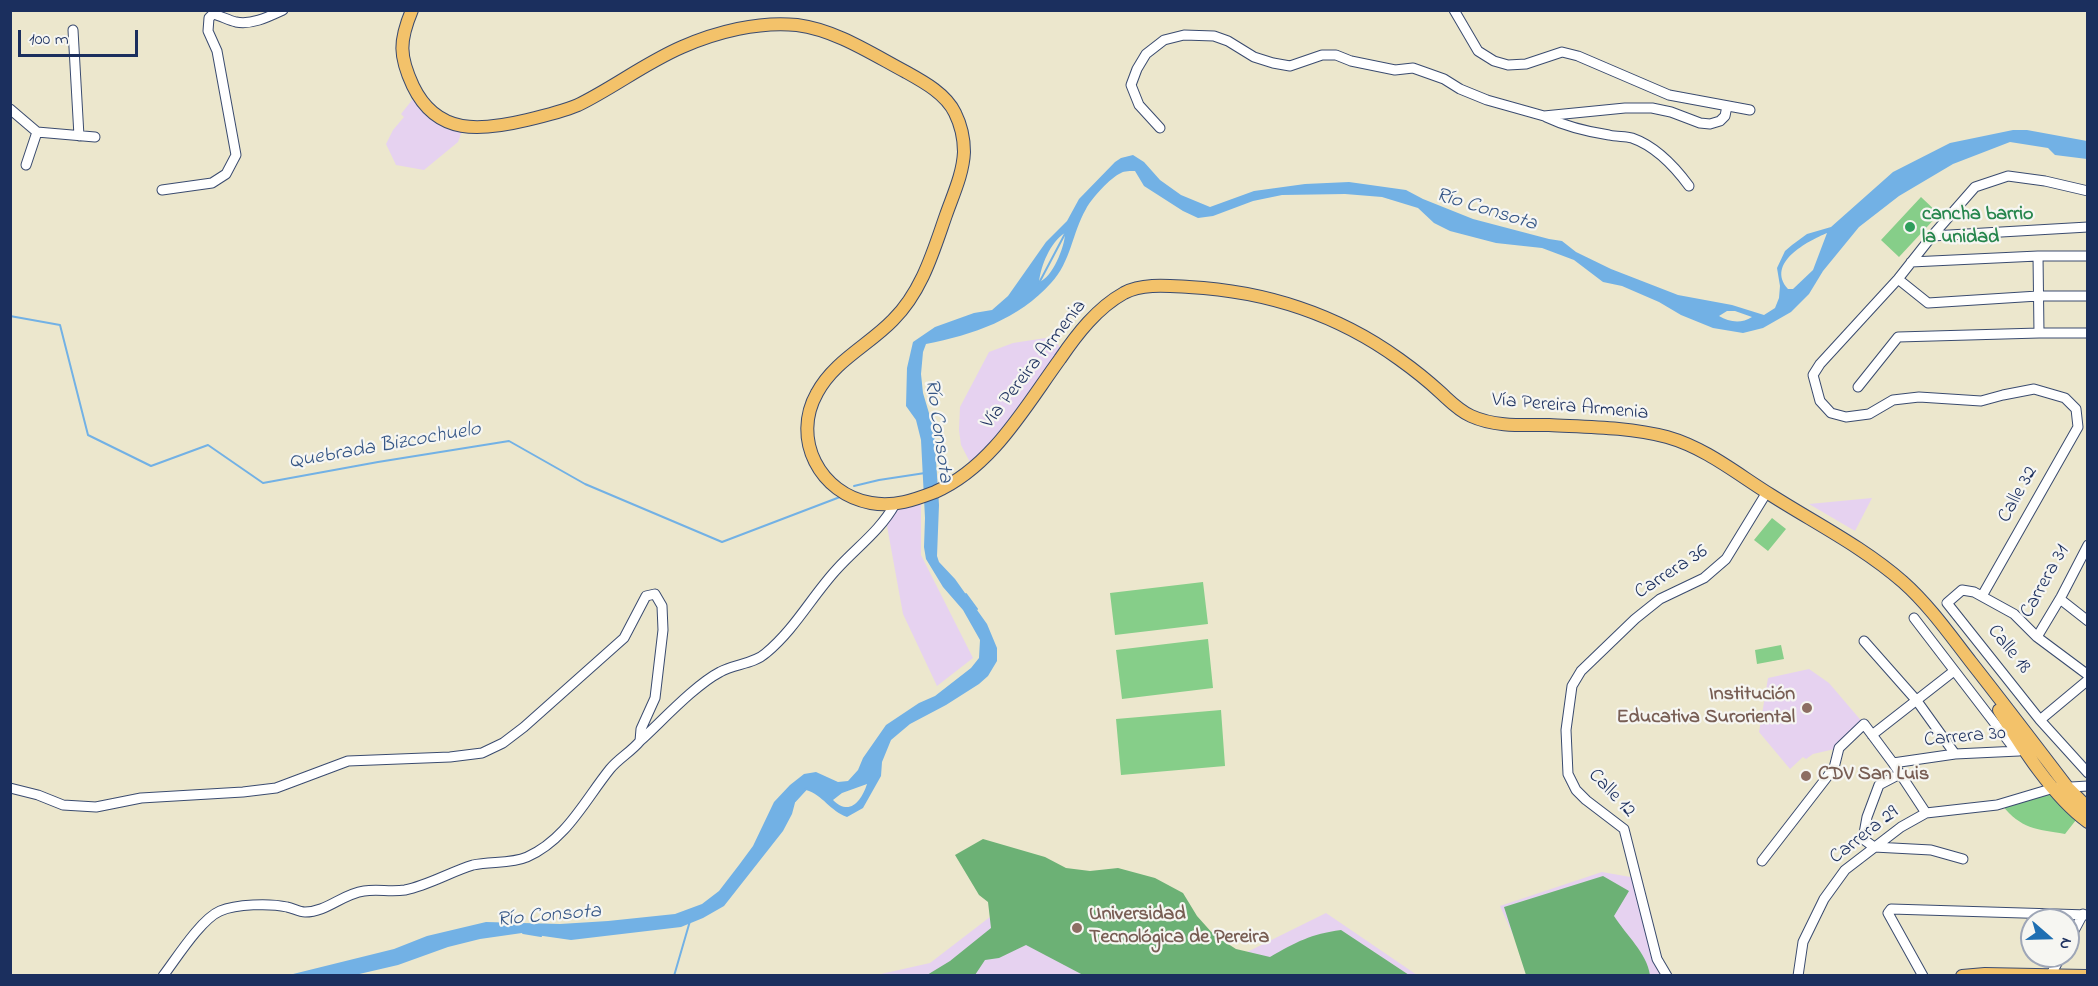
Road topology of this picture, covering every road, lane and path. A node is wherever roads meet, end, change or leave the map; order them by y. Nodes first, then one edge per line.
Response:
1 (283, 10) edge
2 (412, 10) edge
3 (1454, 10) edge
4 (73, 30) dead end
5 (1727, 106) junction
6 (10, 109) edge
7 (1750, 110) dead end
8 (1544, 116) junction
9 (1160, 128) dead end
10 (37, 132) junction
11 (79, 136) junction
12 (95, 137) dead end
13 (26, 165) dead end
14 (1689, 186) dead end
15 (162, 190) dead end
16 (2088, 191) edge
17 (2088, 227) edge
18 (1932, 236) junction
19 (2038, 256) junction
20 (2088, 256) edge
21 (1911, 262) junction
22 (1898, 279) junction
23 (2038, 296) junction
24 (2088, 296) edge
25 (2039, 333) junction
26 (2088, 333) edge
27 (1858, 387) dead end
28 (1767, 492) junction
29 (895, 504) junction
30 (2088, 545) edge
31 (1982, 597) junction
32 (2060, 599) junction
33 (1914, 618) dead end
34 (2088, 621) edge
35 (2037, 637) junction
36 (1864, 641) dead end
37 (1581, 671) joint
38 (1954, 671) junction
39 (2088, 675) edge
40 (2088, 680) edge
41 (1917, 700) junction
42 (2040, 720) junction
43 (1872, 735) junction
44 (640, 741) junction
45 (2027, 751) junction
46 (1955, 754) junction
47 (1893, 763) junction
48 (2088, 773) edge
49 (1900, 774) junction
50 (2088, 786) edge
51 (10, 788) edge
52 (2054, 788) junction
53 (2068, 788) junction
54 (2088, 808) edge
55 (1926, 813) junction
56 (2088, 822) edge
57 (1874, 847) junction
58 (1963, 859) dead end
59 (1762, 861) dead end
60 (2085, 914) edge
61 (164, 975) edge
62 (1667, 975) edge
63 (1798, 975) edge
64 (1923, 975) edge
65 (1962, 975) edge
66 (2051, 975) edge
67 (2086, 975) edge

1 - 15 street
2 - 29 main road
3 - 5 street
4 - 11 street
5 - 7 street
5 - 8 street
6 - 10 street
8 - 9 street
8 - 14 street
10 - 11 street
10 - 13 street
11 - 12 street
16 - 18 street
17 - 18 street
18 - 21 street
19 - 20 street
19 - 21 street
19 - 23 street
21 - 22 street
22 - 23 street
22 - 31 street, Calle 32
23 - 24 street
23 - 25 street
25 - 26 street
25 - 27 street
28 - 29 main road, Vía Pereira Armenia
28 - 37 street, Carrera 36
28 - 45 main road, Vía Pereira Armenia
29 - 44 street
30 - 32 street, Carrera 31
31 - 35 street
31 - 42 street, Calle 18
32 - 34 street
32 - 35 street, Carrera 31
33 - 38 street
35 - 39 street
36 - 41 street
37 - 62 street, Calle 12
38 - 41 street
38 - 45 street
40 - 42 street
41 - 43 street
41 - 46 street
42 - 48 street, Calle 18
43 - 47 street
43 - 59 street
44 - 51 street
44 - 61 street
45 - 46 street, Carrera 30
45 - 52 main road, Vía Pereira Armenia
45 - 53 main road, Vía Pereira Armenia
46 - 47 street, Carrera 30
47 - 49 street
49 - 55 street
49 - 57 street
50 - 53 street, Carrera 29
52 - 53 street, Carrera 29
52 - 55 street, Carrera 29
52 - 56 main road, Vía Pereira Armenia
53 - 54 main road, Vía Pereira Armenia
55 - 57 street, Carrera 29
57 - 58 street
57 - 63 street, Carrera 29
60 - 64 street
65 - 66 main road
66 - 67 main road

